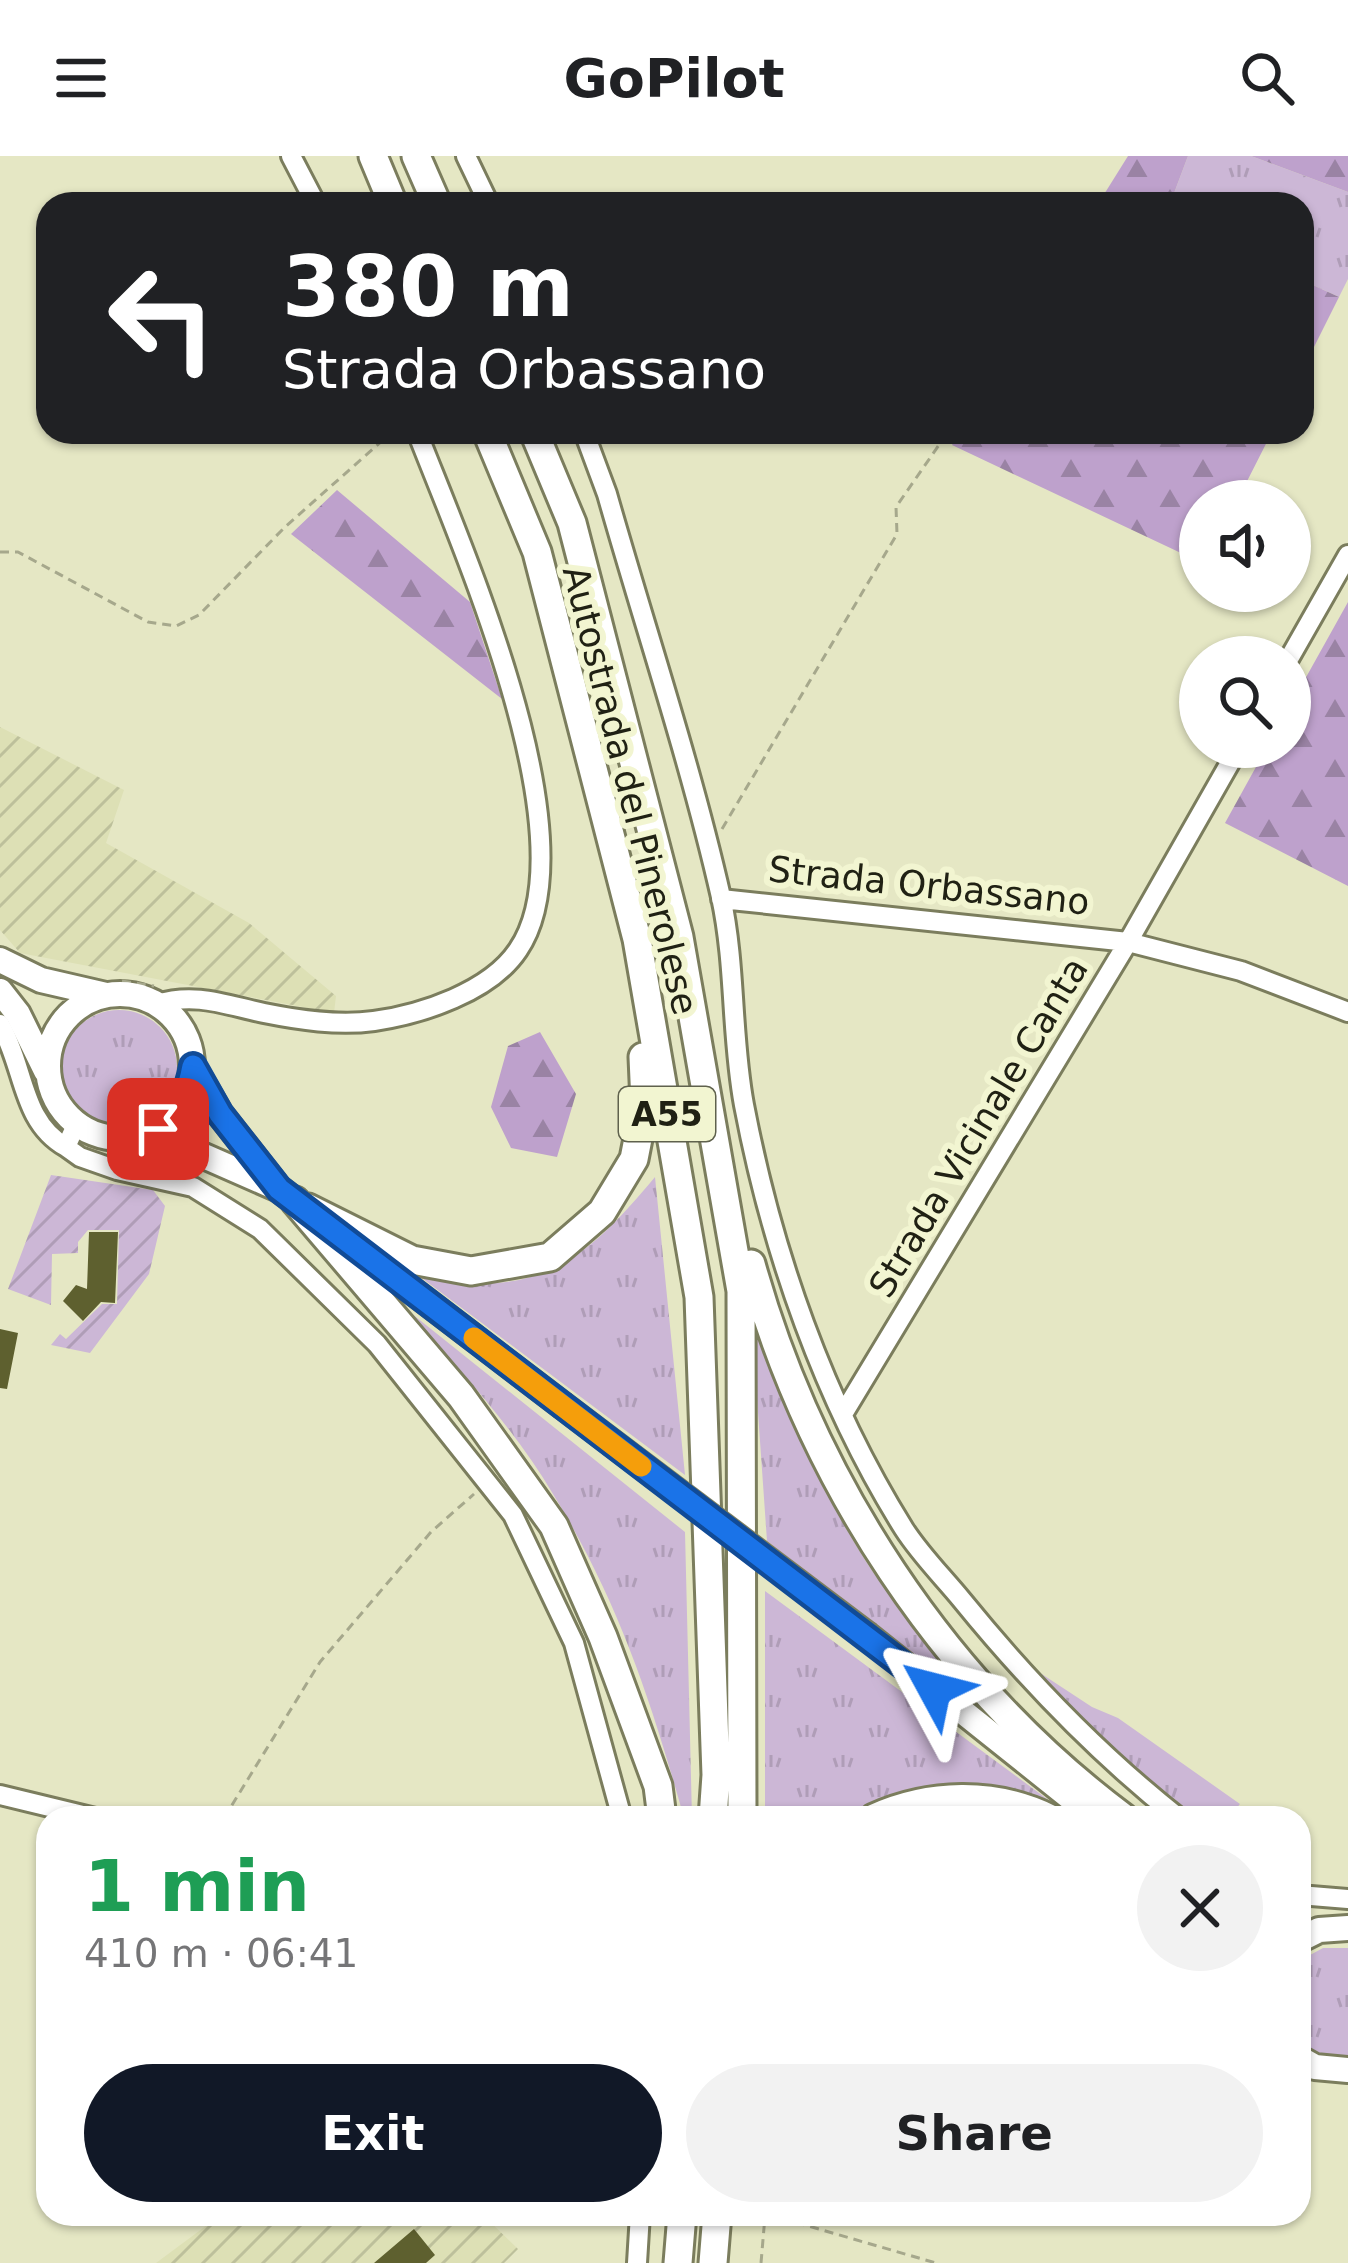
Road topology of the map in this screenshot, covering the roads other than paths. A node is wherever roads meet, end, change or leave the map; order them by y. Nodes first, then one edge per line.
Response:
1 (291, 156) edge
2 (373, 156) edge
3 (416, 156) edge
4 (466, 156) edge
5 (310, 192) edge
6 (388, 192) edge
7 (432, 192) edge
8 (483, 192) edge
9 (422, 444) edge
10 (492, 444) edge
11 (539, 444) edge
12 (588, 444) edge
13 (1348, 555) edge
14 (1302, 636) edge
15 (1227, 768) edge
16 (721, 899) junction
17 (679, 938) junction
18 (637, 939) junction
19 (1128, 942) junction
20 (0, 960) edge
21 (0, 991) edge
22 (106, 995) junction
23 (157, 1004) junction
24 (1348, 1012) edge
25 (0, 1024) edge
26 (193, 1066) junction
27 (47, 1073) junction
28 (71, 1136) junction
29 (135, 1138) junction
30 (287, 1195) junction
31 (843, 1414) junction
32 (0, 1796) edge
33 (43, 1806) edge
34 (619, 1806) edge
35 (660, 1806) edge
36 (714, 1806) edge
37 (742, 1806) edge
38 (913, 1806) edge
39 (1012, 1806) edge
40 (1083, 1806) edge
41 (1110, 1806) edge
42 (1164, 1806) edge
43 (1311, 1896) edge
44 (1348, 1900) edge
45 (1348, 1928) edge
46 (1311, 1931) edge
47 (1311, 2065) edge
48 (1348, 2070) edge
49 (639, 2226) edge
50 (681, 2226) edge
51 (716, 2226) edge
52 (637, 2263) edge
53 (678, 2263) edge
54 (713, 2263) edge

1 - 5 street
2 - 6 highway
3 - 7 highway
4 - 8 street
9 - 23 street
10 - 18 highway, Autostrada del Pinerolese / A55
11 - 17 highway, Autostrada del Pinerolese / A55
12 - 16 street
13 - 14 street
15 - 19 street, Strada Vicinale Canta
16 - 19 street, Strada Orbassano
16 - 31 street
17 - 37 highway, Autostrada del Pinerolese / A55
17 - 41 highway
18 - 30 highway
18 - 36 highway, Autostrada del Pinerolese / A55
19 - 24 street, Strada Orbassano
19 - 31 street, Strada Vicinale Canta
20 - 22 main road
21 - 27 main road
22 - 23 main road
22 - 27 main road
23 - 26 main road
25 - 28 street
26 - 29 main road
26 - 30 main road
27 - 28 main road
28 - 29 main road
28 - 34 street
29 - 30 main road
30 - 35 highway
30 - 40 main road, bridge
31 - 42 street
32 - 33 street
38 - 39 highway
43 - 44 street
45 - 46 main road
47 - 48 main road
49 - 52 street
50 - 53 highway
51 - 54 highway

